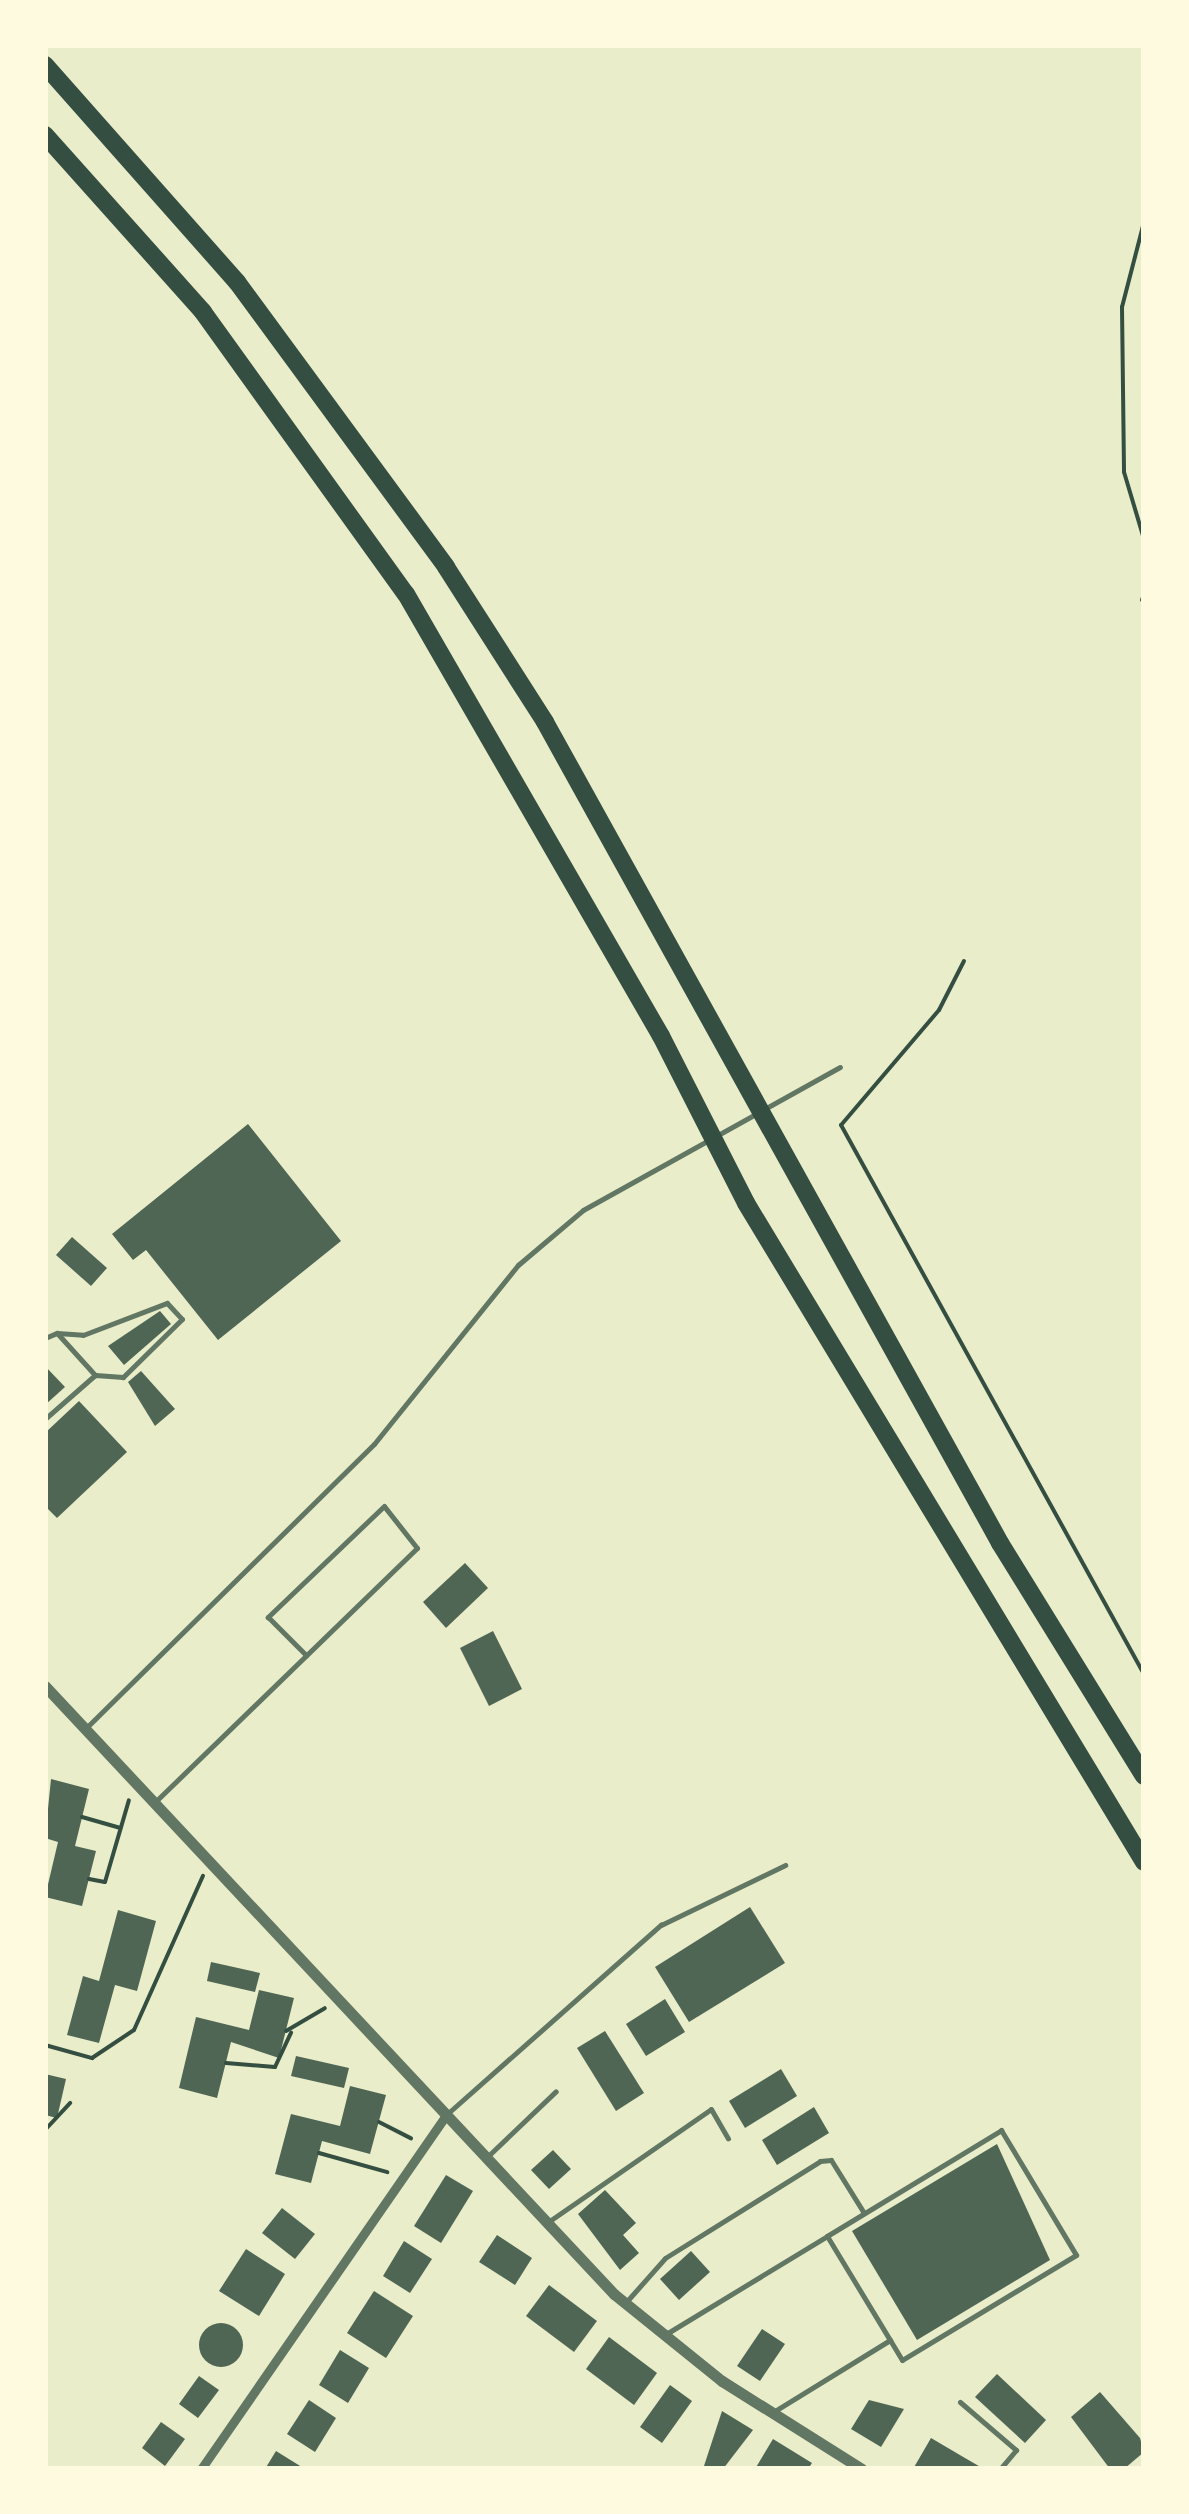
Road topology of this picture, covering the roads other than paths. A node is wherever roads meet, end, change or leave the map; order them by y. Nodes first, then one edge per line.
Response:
1 (45, 66) edge
2 (45, 135) edge
3 (840, 1067) dead end
4 (57, 1333) junction
5 (45, 1338) edge
6 (94, 1375) junction
7 (45, 1419) edge
8 (306, 1655) junction
9 (45, 1686) edge
10 (85, 1730) junction
11 (1144, 1776) edge
12 (155, 1802) junction
13 (1144, 1862) edge
14 (785, 1865) dead end
15 (556, 2091) dead end
16 (447, 2114) junction
17 (728, 2140) dead end
18 (488, 2158) junction
19 (864, 2213) junction
20 (548, 2222) junction
21 (827, 2236) junction
22 (625, 2303) junction
23 (663, 2336) junction
24 (890, 2340) junction
25 (960, 2402) dead end
26 (772, 2413) junction
27 (201, 2469) edge
28 (862, 2469) edge
29 (1000, 2469) edge

1 - 11 highway
2 - 13 highway
3 - 10 lane
4 - 5 lane
4 - 6 lane
4 - 6 lane
6 - 7 lane
8 - 8 lane
8 - 12 lane
9 - 10 street
10 - 12 street
12 - 16 street
14 - 16 lane
15 - 18 lane
16 - 18 street
16 - 27 street
17 - 20 lane
18 - 20 street
19 - 21 lane
19 - 22 lane
19 - 24 lane
20 - 22 street
21 - 23 lane
21 - 24 lane
22 - 23 street
23 - 26 street
24 - 26 lane
25 - 29 lane
26 - 28 street

